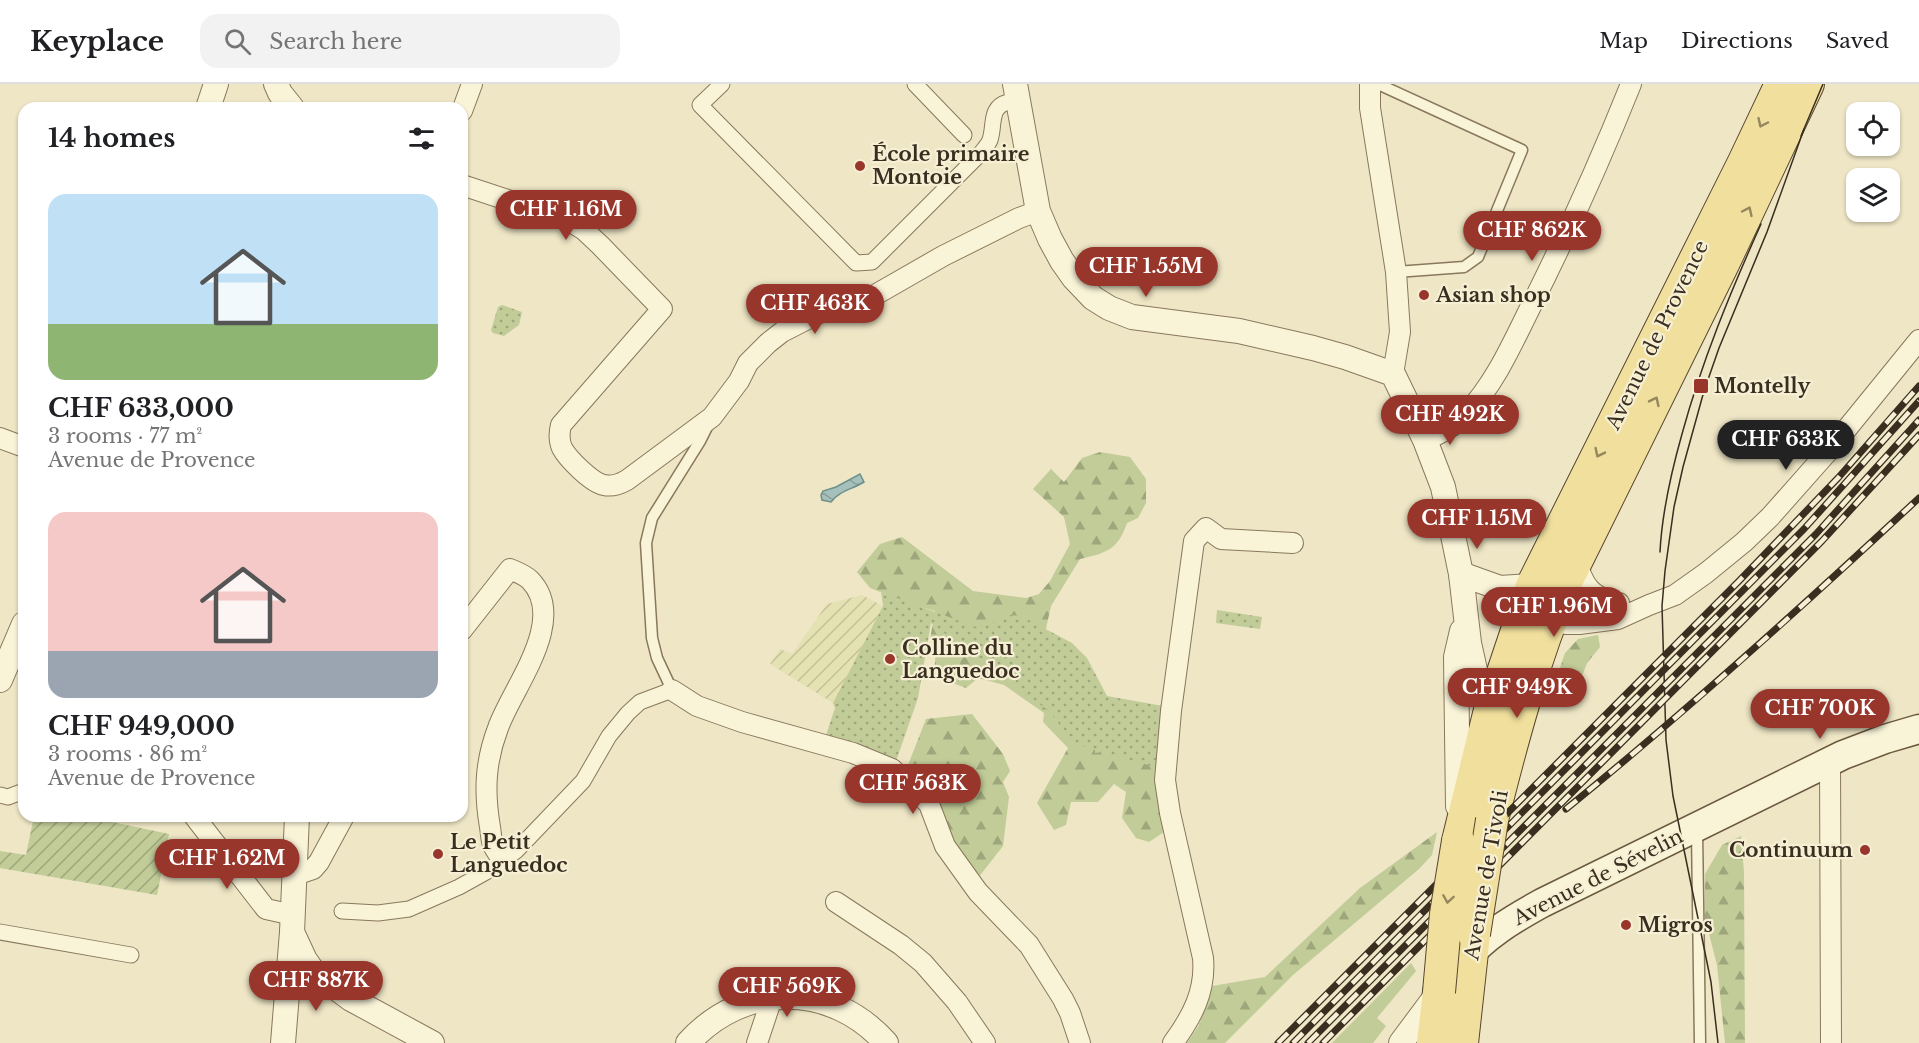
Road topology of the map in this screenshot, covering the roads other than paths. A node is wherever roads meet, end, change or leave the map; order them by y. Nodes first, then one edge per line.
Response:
1 (197, 84) edge
2 (216, 84) edge
3 (276, 84) edge
4 (291, 84) edge
5 (472, 84) edge
6 (722, 84) edge
7 (915, 84) edge
8 (1370, 84) edge
9 (1378, 84) edge
10 (1631, 84) edge
11 (1781, 84) edge
12 (1808, 84) edge
13 (1012, 93) edge
14 (194, 102) edge
15 (210, 102) edge
16 (288, 102) edge
17 (293, 102) edge
18 (465, 102) edge
19 (964, 135) dead end
20 (468, 187) edge
21 (1038, 211) junction
22 (1396, 272) junction
23 (1919, 340) edge
24 (1393, 374) junction
25 (712, 417) junction
26 (0, 438) edge
27 (1425, 440) junction
28 (18, 445) edge
29 (1293, 543) dead end
30 (1576, 559) junction
31 (1461, 574) junction
32 (1532, 586) junction
33 (1649, 604) junction
34 (1555, 608) junction
35 (1467, 609) junction
36 (468, 622) edge
37 (18, 638) edge
38 (1510, 649) junction
39 (0, 680) edge
40 (672, 690) junction
41 (1489, 714) junction
42 (1919, 729) edge
43 (1511, 747) junction
44 (1830, 761) junction
45 (18, 793) edge
46 (0, 795) edge
47 (199, 822) edge
48 (297, 822) edge
49 (341, 822) edge
50 (1697, 826) junction
51 (1458, 841) junction
52 (502, 861) junction
53 (295, 875) junction
54 (836, 902) dead end
55 (342, 910) dead end
56 (293, 923) junction
57 (0, 932) edge
58 (1473, 943) junction
59 (131, 955) dead end
60 (288, 981) junction
61 (1439, 992) junction
62 (772, 998) junction
63 (351, 999) junction
64 (283, 1043) edge
65 (432, 1043) edge
66 (688, 1043) edge
67 (757, 1043) edge
68 (886, 1043) edge
69 (985, 1043) edge
70 (1080, 1043) edge
71 (1173, 1043) edge
72 (1401, 1043) edge
73 (1433, 1043) edge
74 (1462, 1043) edge
75 (1700, 1043) edge
76 (1831, 1043) edge

1 - 14 street
2 - 15 street
3 - 16 street
4 - 17 street
5 - 18 street
6 - 13 street
7 - 19 street
8 - 22 street
9 - 22 lane
10 - 27 street
11 -> 32 main road, Avenue de Provence
30 -> 12 main road, Avenue de Provence
13 - 21 street
20 - 25 street
21 - 24 street
21 - 25 street
22 - 24 street
23 - 33 street
24 - 27 street, Avenue de Tivoli
25 - 40 lane
26 - 28 street
27 - 31 street, Avenue de Tivoli
29 - 71 street
30 - 33 street
30 - 34 main road, Avenue de Provence
31 - 32 street
31 - 35 street, Avenue de Tivoli
32 - 34 street
32 - 38 main road, Avenue de Provence
33 - 34 street
34 - 38 street, Avenue de Provence
34 - 43 main road, Avenue de Provence
35 - 41 street, Avenue de Tivoli
35 - 51 street, Avenue de Tivoli
36 - 52 street
37 - 39 street
38 - 41 main road, Avenue de Provence
40 - 52 street
40 - 70 street
41 - 43 street, Avenue de Tivoli
41 - 51 main road, Avenue de Tivoli
42 - 44 main road, Avenue de Sévelin
43 - 58 main road, Avenue de Tivoli, bridge
44 - 50 main road, Avenue de Sévelin
44 - 76 street
45 - 46 street
47 - 56 street
48 - 53 street
49 - 53 street
50 - 58 main road, Avenue de Sévelin
50 - 75 lane, Avenue de Sévelin
51 -> 61 main road, Avenue de Tivoli, bridge
52 - 55 street
53 - 56 street
54 - 69 street
56 - 60 street
56 - 63 street
57 - 59 street
58 - 61 main road, Avenue de Sévelin
58 - 74 main road, Avenue de Tivoli
60 - 63 street
60 - 64 street
61 - 72 street
61 - 73 main road, Avenue de Tivoli
62 - 66 street
62 - 67 street
62 - 68 street
63 - 65 street

